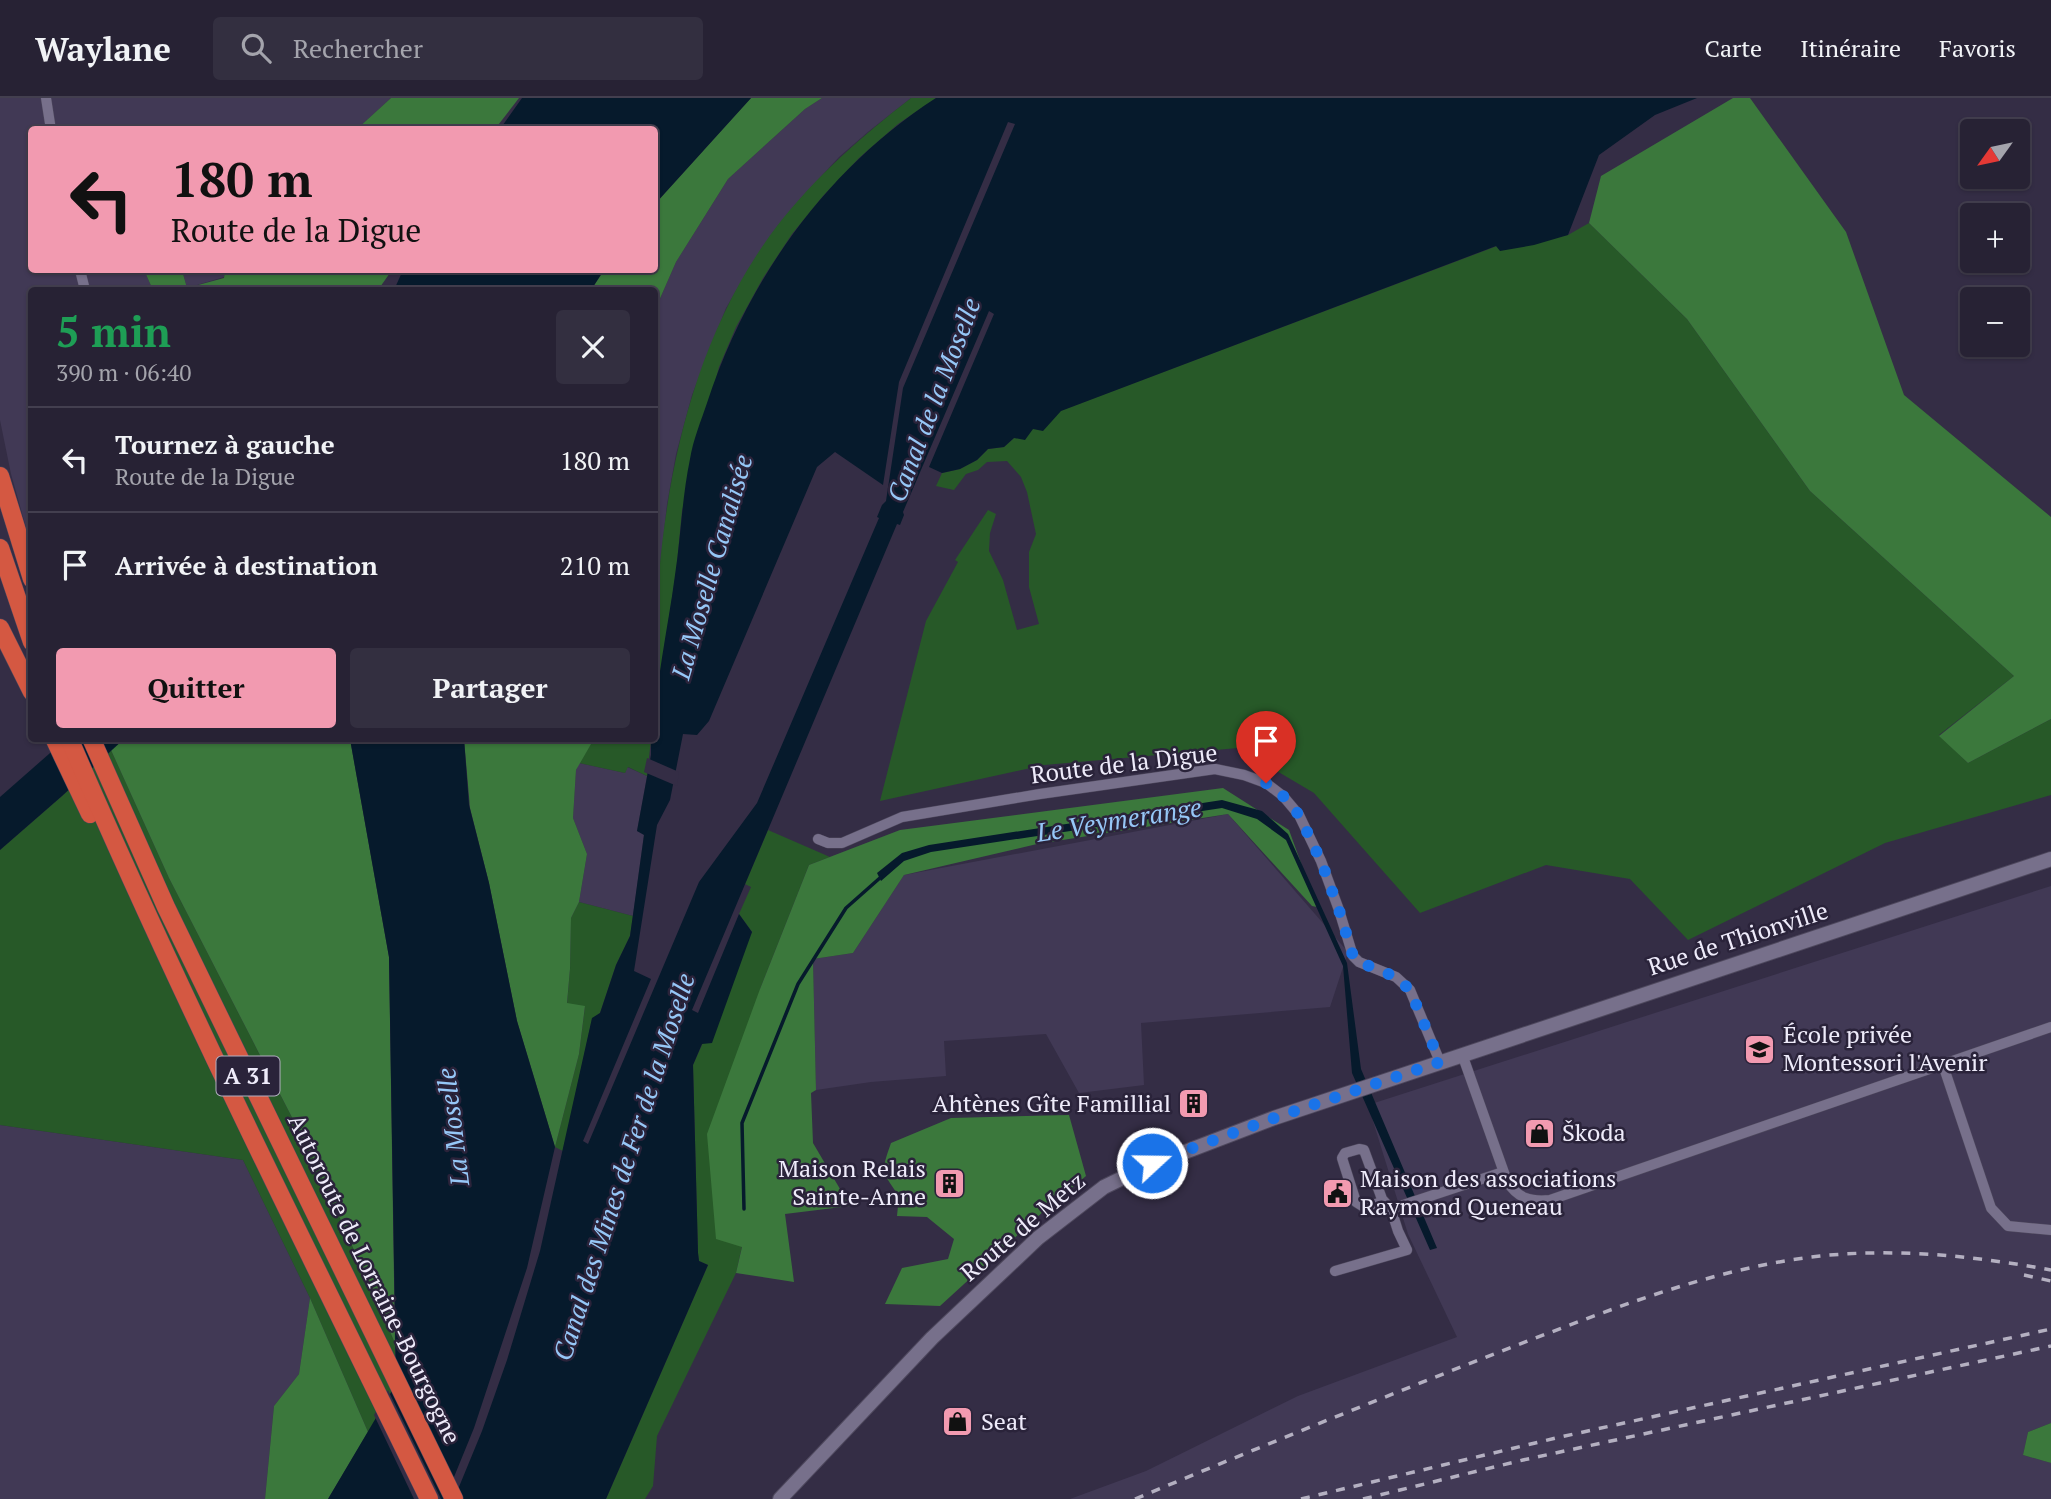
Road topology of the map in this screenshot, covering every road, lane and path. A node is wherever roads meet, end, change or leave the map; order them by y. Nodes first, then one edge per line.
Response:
1 (46, 98) edge
2 (50, 126) edge
3 (0, 476) edge
4 (0, 548) edge
5 (28, 566) edge
6 (0, 628) edge
7 (28, 630) edge
8 (28, 684) edge
9 (56, 742) edge
10 (70, 742) edge
11 (93, 742) edge
12 (85, 791) junction
13 (818, 839) dead end
14 (2051, 859) edge
15 (2051, 1027) edge
16 (1462, 1055) junction
17 (1440, 1062) junction
18 (1944, 1065) junction
19 (1503, 1172) junction
20 (1382, 1199) junction
21 (1391, 1209) junction
22 (2051, 1230) edge
23 (1335, 1271) dead end
24 (429, 1499) edge
25 (454, 1499) edge
26 (780, 1499) edge

1 - 2 street
3 - 5 highway
4 - 7 highway
6 - 8 highway
9 - 12 highway
10 - 12 highway
11 - 25 highway, Autoroute de Lorraine-Bourgogne / A 31
12 - 24 highway, Autoroute de Lorraine-Bourgogne / A 31
13 - 17 street, Route de la Digue
14 - 16 main road, Rue de Thionville
15 - 18 street
16 - 17 main road, Rue de Thionville
16 - 19 street
17 - 26 main road, Route de Metz
18 - 19 street
18 - 22 street
19 - 21 street
20 - 20 street
20 - 21 street
21 - 23 street

